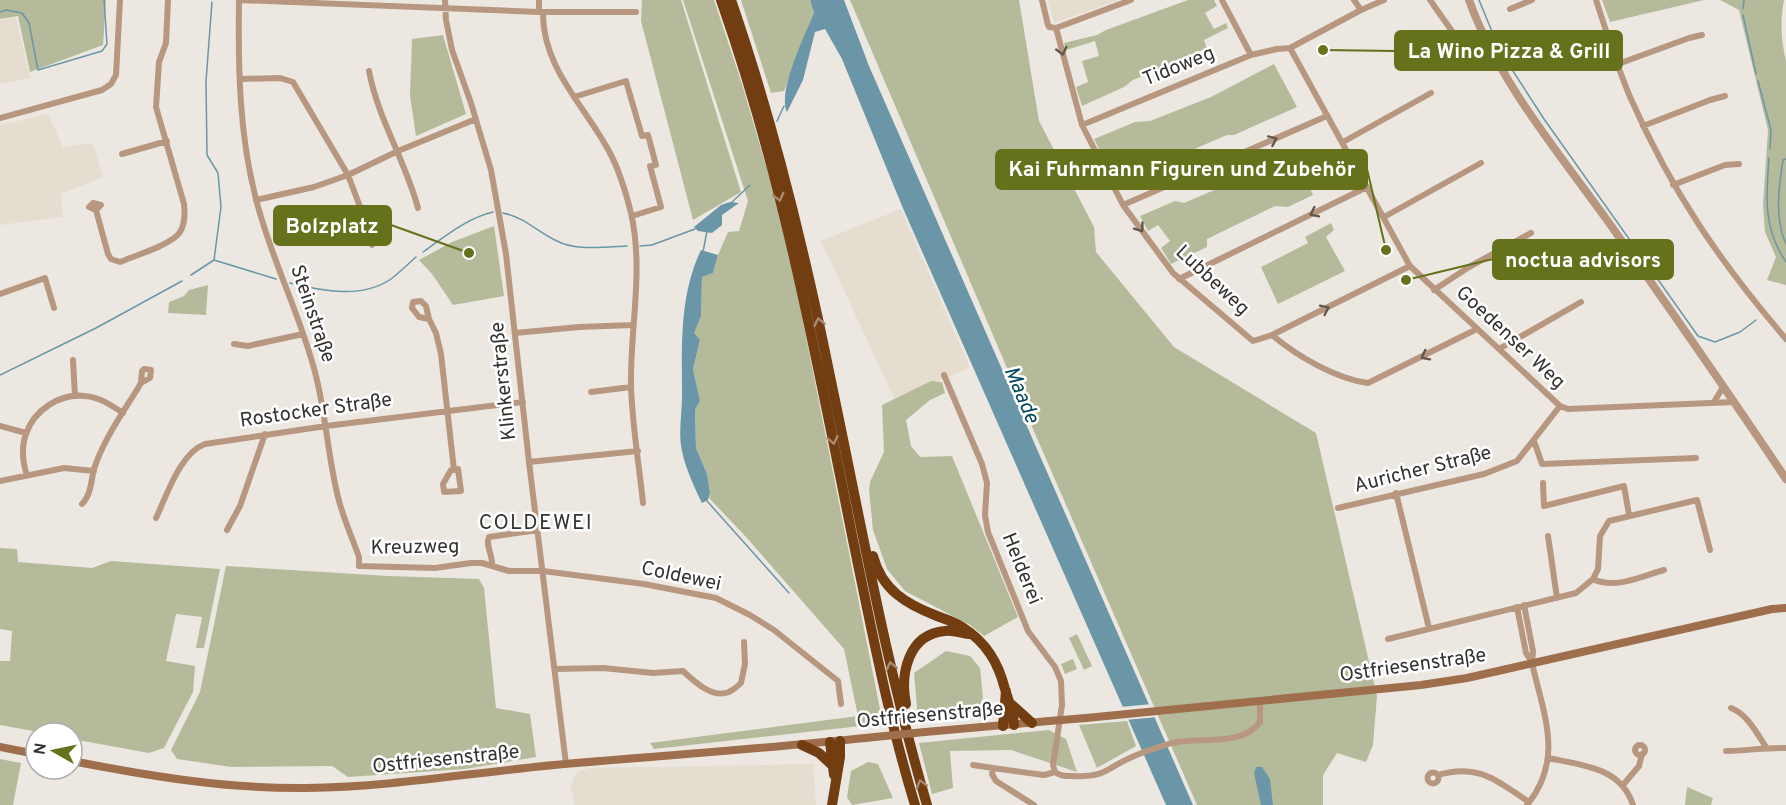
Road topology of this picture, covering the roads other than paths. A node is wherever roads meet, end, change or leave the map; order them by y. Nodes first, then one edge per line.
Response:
1 (120, 0) edge
2 (168, 0) edge
3 (239, 0) edge
4 (539, 0) edge
5 (721, 0) edge
6 (731, 0) edge
7 (1042, 0) edge
8 (1131, 0) edge
9 (1222, 0) edge
10 (1354, 0) edge
11 (1384, 0) edge
12 (1430, 0) edge
13 (1469, 0) edge
14 (1532, 0) edge
15 (1596, 0) edge
16 (446, 4) edge
17 (1510, 9) dead end
18 (1361, 10) junction
19 (541, 12) junction
20 (636, 12) dead end
21 (1056, 28) junction
22 (1702, 35) dead end
23 (1290, 48) junction
24 (1251, 55) junction
25 (1473, 61) dead end
26 (1618, 64) junction
27 (369, 70) dead end
28 (240, 79) junction
29 (1431, 93) dead end
30 (1725, 96) dead end
31 (574, 97) junction
32 (1327, 116) junction
33 (0, 118) edge
34 (476, 119) junction
35 (1082, 124) junction
36 (1643, 126) junction
37 (167, 141) junction
38 (1343, 142) junction
39 (398, 151) junction
40 (122, 154) dead end
41 (1481, 163) dead end
42 (1739, 164) dead end
43 (348, 175) junction
44 (1673, 185) junction
45 (1367, 188) junction
46 (256, 200) junction
47 (1123, 205) junction
48 (418, 207) dead end
49 (96, 210) dead end
50 (632, 216) junction
51 (1384, 217) junction
52 (1531, 233) dead end
53 (372, 245) dead end
54 (1410, 266) junction
55 (1179, 279) junction
56 (1434, 290) junction
57 (0, 294) edge
58 (1581, 302) dead end
59 (54, 308) dead end
60 (429, 319) dead end
61 (633, 325) junction
62 (1477, 329) junction
63 (515, 333) junction
64 (303, 334) junction
65 (1272, 335) junction
66 (1786, 339) edge
67 (234, 344) dead end
68 (1499, 349) junction
69 (74, 360) dead end
70 (944, 375) dead end
71 (141, 383) dead end
72 (631, 387) junction
73 (1723, 387) junction
74 (591, 392) dead end
75 (75, 396) junction
76 (523, 402) junction
77 (1714, 402) junction
78 (1734, 402) junction
79 (1560, 406) junction
80 (447, 411) junction
81 (123, 413) junction
82 (0, 426) edge
83 (326, 426) junction
84 (26, 433) junction
85 (265, 434) junction
86 (1534, 441) junction
87 (638, 451) junction
88 (1696, 458) dead end
89 (529, 462) junction
90 (454, 470) dead end
91 (94, 471) junction
92 (27, 476) junction
93 (1786, 479) edge
94 (0, 480) edge
95 (1543, 483) dead end
96 (1396, 494) junction
97 (643, 503) dead end
98 (82, 504) dead end
99 (1338, 508) dead end
100 (1629, 515) junction
101 (156, 518) dead end
102 (227, 530) dead end
103 (538, 530) junction
104 (862, 532) junction
105 (1548, 536) dead end
106 (1710, 550) dead end
107 (492, 565) junction
108 (359, 566) joint
109 (1664, 570) dead end
110 (543, 571) junction
111 (1593, 579) junction
112 (1557, 598) junction
113 (1520, 606) junction
114 (1786, 607) edge
115 (1430, 628) junction
116 (972, 635) junction
117 (1388, 639) dead end
118 (744, 642) dead end
119 (1532, 663) junction
120 (555, 669) junction
121 (1006, 691) junction
122 (1260, 701) junction
123 (841, 704) dead end
124 (1012, 705) junction
125 (1731, 708) dead end
126 (1032, 723) junction
127 (1009, 725) junction
128 (835, 741) junction
129 (802, 745) junction
130 (0, 747) edge
131 (1766, 747) junction
132 (1786, 748) edge
133 (1726, 751) dead end
134 (24, 752) edge
135 (1642, 754) dead end
136 (1548, 759) junction
137 (84, 763) edge
138 (915, 763) junction
139 (566, 765) junction
140 (832, 765) junction
141 (974, 765) dead end
142 (993, 768) junction
143 (1055, 772) junction
144 (1438, 775) dead end
145 (835, 782) junction
146 (1623, 785) junction
147 (909, 786) junction
148 (1528, 804) edge
149 (832, 805) edge
150 (909, 805) edge
151 (915, 805) edge
152 (927, 805) edge
153 (1034, 805) edge
154 (1633, 805) edge

1 - 33 street
2 - 37 street
3 - 16 street
3 - 28 street, Steinstraße
4 - 19 street
5 -> 147 highway
104 -> 6 highway
7 - 21 street, Lubbeweg
8 - 21 street
9 - 24 street
10 - 18 street
11 - 18 street, Tidoweg
12 - 25 street
13 - 73 street
14 - 17 street
15 - 26 street
16 - 19 street
16 - 34 street, Klinkerstraße
18 - 23 street, Tidoweg
19 - 20 street
19 - 31 street
21 -> 35 street, Lubbeweg
22 - 26 street
23 - 24 street, Tidoweg
23 - 32 street, Goedenser Weg
24 - 35 street, Tidoweg
26 - 36 street
27 - 39 street
28 - 43 street
28 - 46 street, Steinstraße
29 - 38 street
30 - 36 street
31 - 50 street
31 - 50 street
32 - 38 street, Goedenser Weg
47 -> 32 street
34 - 39 street
34 - 63 street, Klinkerstraße
35 - 47 street, Lubbeweg
36 - 44 street
37 - 40 street
37 - 49 street
38 - 45 street, Goedenser Weg
39 - 43 street
39 - 48 street
41 - 51 street
42 - 44 street
43 - 46 street
43 - 53 street
44 - 66 street
45 - 51 street, Goedenser Weg
45 -> 55 street
46 - 64 street, Steinstraße
47 -> 55 street, Lubbeweg
50 - 61 street
51 - 54 street, Goedenser Weg
52 - 56 street
54 - 56 street, Goedenser Weg
65 -> 54 street
55 - 65 street, Lubbeweg
56 - 62 street, Goedenser Weg
57 - 59 street
58 - 68 street
60 - 80 street
61 - 63 street
61 - 72 street
62 -> 65 street
62 - 68 street, Goedenser Weg
63 - 76 street, Klinkerstraße
64 - 67 street
64 - 83 street, Steinstraße
68 - 79 street, Goedenser Weg
69 - 75 street
70 - 143 street, Helderei
71 - 81 street
72 - 74 street
72 - 87 street
73 - 77 street
73 - 78 street
75 - 81 street
75 - 84 street
76 - 80 street, Rostocker Straße
76 - 89 street, Klinkerstraße
77 - 78 street
77 - 79 street
78 - 93 street
79 - 86 street, Auricher Straße
80 - 83 street, Rostocker Straße
80 - 90 street
81 - 91 street
82 - 84 street
83 - 85 street, Rostocker Straße
83 - 108 street, Steinstraße
84 - 92 street
85 - 101 street, Rostocker Straße
85 - 102 street
86 - 88 street
86 - 96 street, Auricher Straße
87 - 89 street
87 - 97 street
89 - 103 street, Klinkerstraße
91 - 92 street
91 - 98 street
92 - 94 street
95 - 100 street
96 - 99 street, Auricher Straße
96 - 115 street
100 - 106 street
100 - 111 street
103 - 107 street
103 - 110 street, Klinkerstraße
104 - 116 highway
138 -> 104 highway
105 - 112 street
107 - 108 street, Kreuzweg
107 - 110 street, Kreuzweg
109 - 111 street
110 - 120 street, Klinkerstraße
110 - 123 street, Coldewei
111 - 112 street
112 - 113 street
113 - 115 street
113 - 119 street
114 - 119 main road, Ostfriesenstraße
115 - 117 street
116 - 121 highway
116 - 138 highway
118 - 120 street
119 - 122 main road, Ostfriesenstraße
119 - 136 street
120 - 139 street, Klinkerstraße
121 - 124 highway
121 - 127 highway
122 - 126 main road, Ostfriesenstraße, bridge
122 - 143 street
124 - 126 highway
124 - 127 highway
125 - 131 street
126 - 127 main road, Ostfriesenstraße
127 - 128 main road, Ostfriesenstraße, bridge
128 - 129 main road, Ostfriesenstraße
128 - 140 highway
128 - 145 highway
129 - 139 main road, Ostfriesenstraße
129 - 140 highway
130 - 134 main road
131 - 132 street
131 - 133 street
135 - 146 street
136 - 146 street
136 - 148 street
137 - 139 main road, Ostfriesenstraße
152 -> 138 highway
140 - 145 highway
141 - 142 street
142 - 143 street
142 - 153 street
144 - 148 street
145 - 149 highway
146 - 154 street
147 - 150 highway
147 - 151 highway

